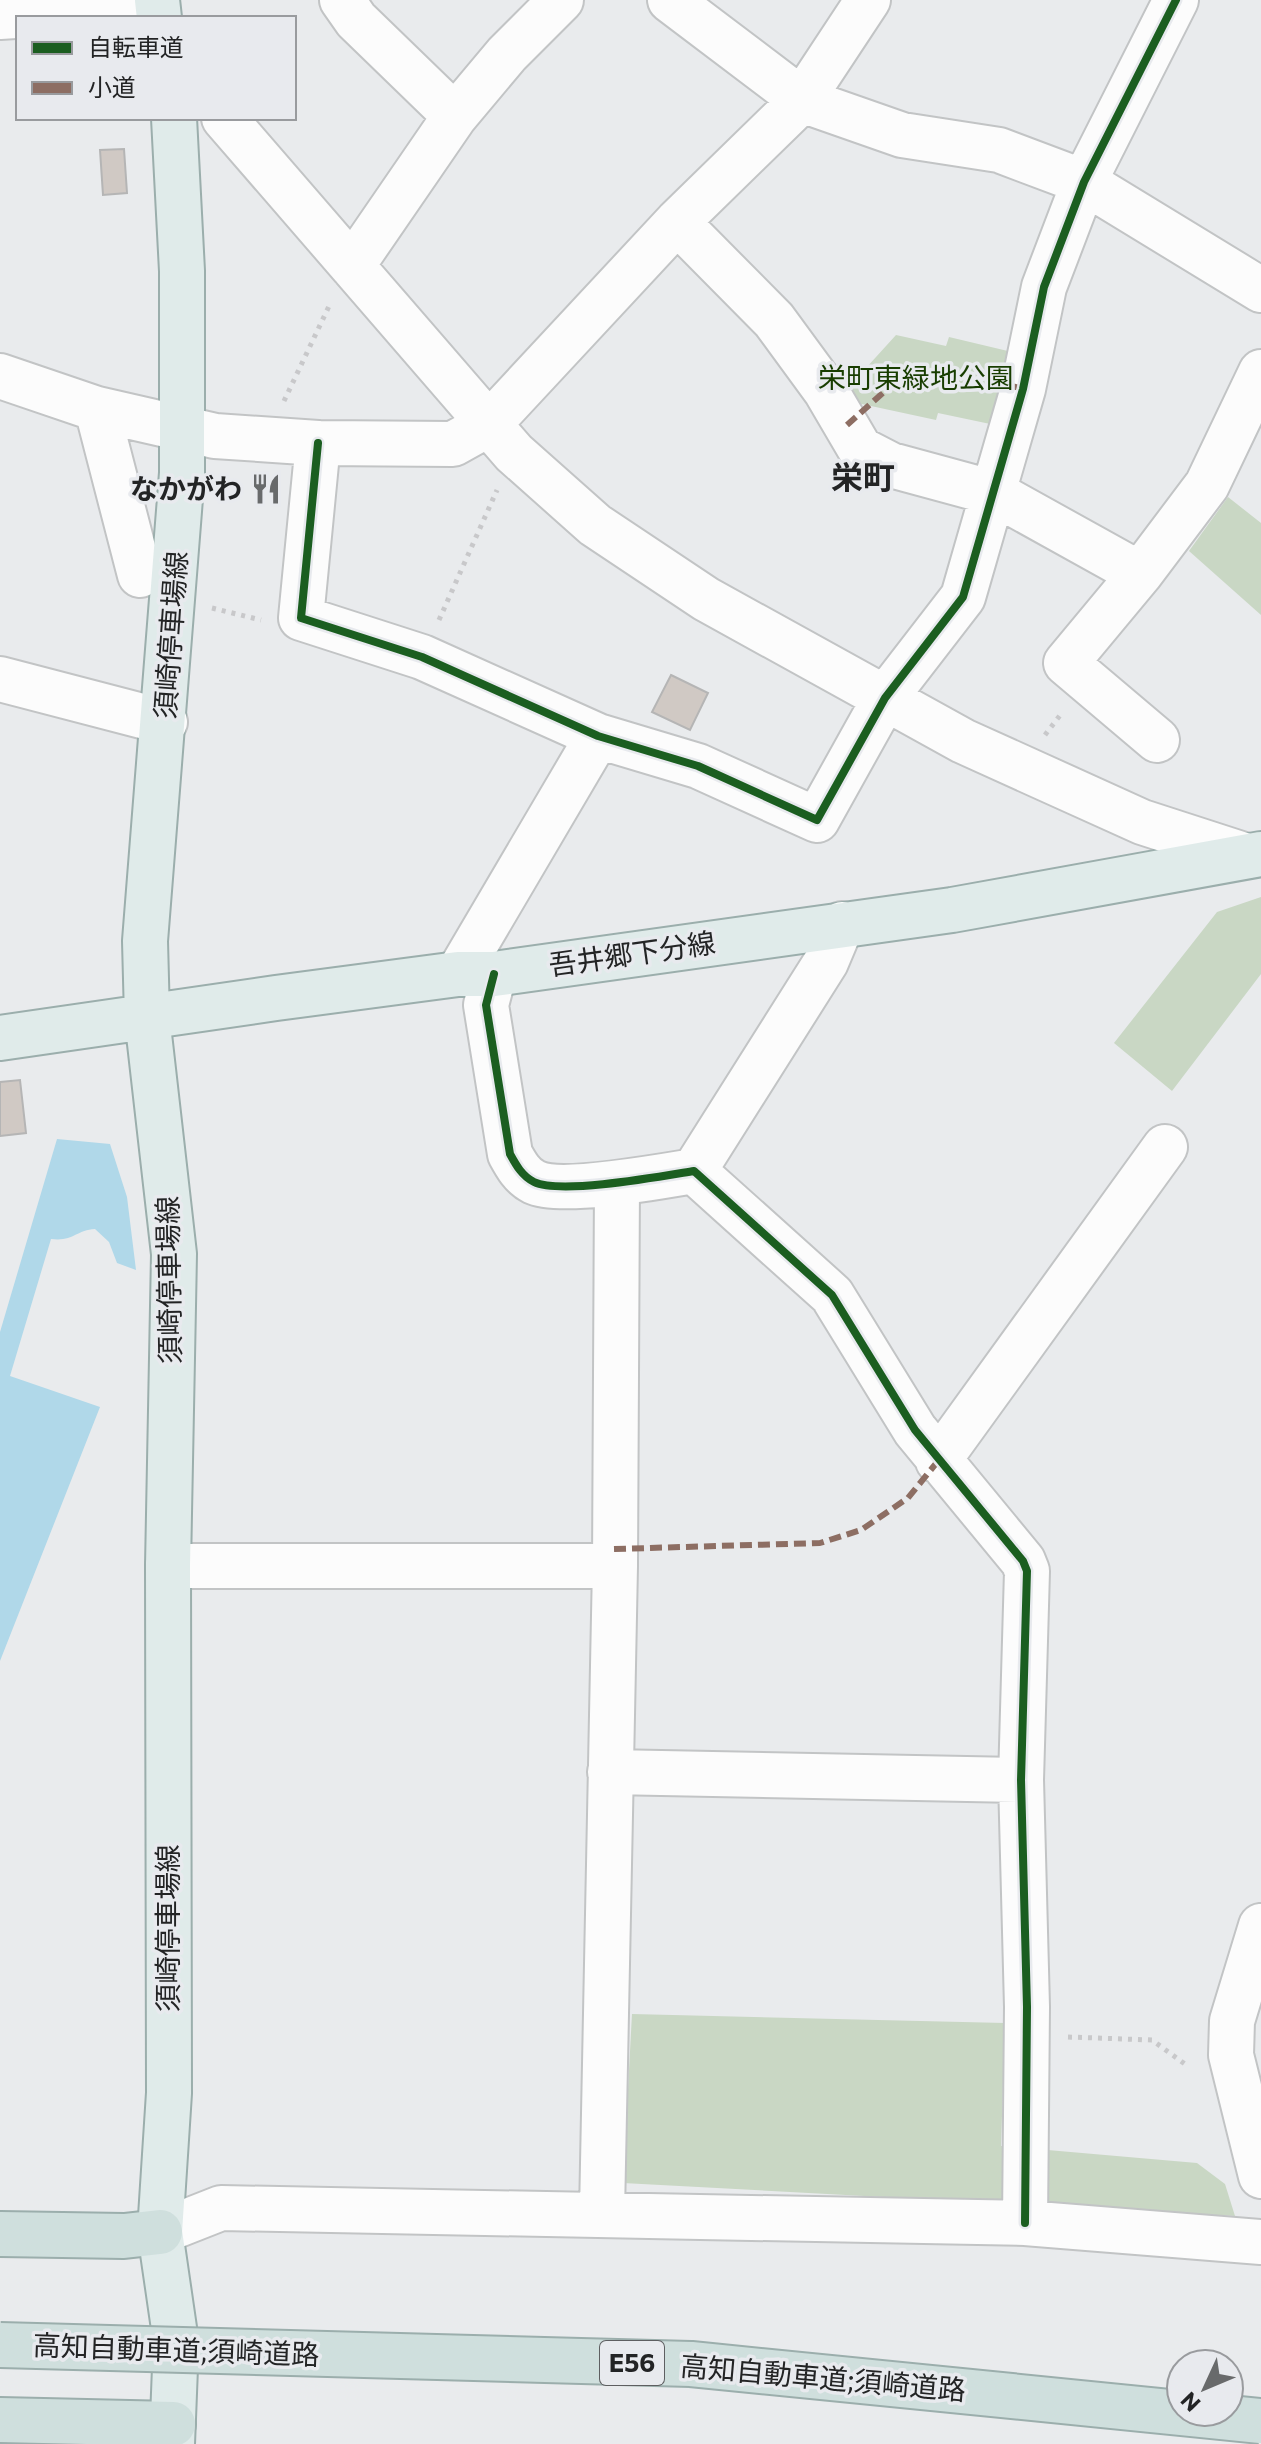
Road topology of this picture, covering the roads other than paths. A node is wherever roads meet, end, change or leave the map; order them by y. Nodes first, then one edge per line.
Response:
1 (155, 0) edge
2 (342, 0) edge
3 (561, 0) edge
4 (670, 0) edge
5 (868, 0) edge
6 (1176, 0) edge
7 (0, 17) edge
8 (802, 100) junction
9 (455, 116) junction
10 (174, 120) edge
11 (226, 120) edge
12 (1084, 182) junction
13 (677, 222) junction
14 (352, 266) junction
15 (1261, 290) edge
16 (1261, 372) edge
17 (0, 376) edge
18 (97, 409) junction
19 (181, 430) junction
20 (501, 439) junction
21 (318, 443) junction
22 (994, 493) junction
23 (1140, 574) junction
24 (140, 575) dead end
25 (0, 679) edge
26 (885, 698) junction
27 (165, 722) junction
28 (598, 736) junction
29 (1157, 740) dead end
30 (1254, 855) edge
31 (842, 924) junction
32 (476, 974) junction
33 (147, 1017) junction
34 (0, 1038) edge
35 (1165, 1147) dead end
36 (694, 1171) junction
37 (617, 1184) junction
38 (938, 1461) junction
39 (168, 1566) junction
40 (615, 1566) junction
41 (610, 1772) junction
42 (1021, 1780) junction
43 (1261, 1926) edge
44 (1261, 2176) edge
45 (602, 2213) junction
46 (1025, 2223) junction
47 (160, 2232) junction
48 (0, 2234) edge
49 (1261, 2242) edge
50 (0, 2345) edge
51 (19, 2420) edge
52 (1261, 2421) edge
53 (172, 2434) edge

1 - 7 street
2 - 9 street
3 - 9 street
4 - 8 street
5 - 8 street
6 - 12 street
8 - 12 street
8 - 13 street
9 - 14 street
10 - 19 main road, 須崎停車場線
11 - 14 street
12 - 15 street
12 - 22 street
13 - 20 street
13 - 22 street
14 - 20 street
16 - 23 street
17 - 18 street
18 - 19 street
18 - 24 street
19 - 21 street
19 - 27 main road, 須崎停車場線
20 - 21 street
20 - 26 street
21 - 28 street
22 - 23 street
22 - 26 street
23 - 29 street
25 - 27 street
26 - 28 street
26 - 30 street
27 - 33 main road, 須崎停車場線
28 - 32 street
30 - 31 main road, 吾井郷下分線
31 - 32 main road, 吾井郷下分線
31 - 36 street
32 - 33 main road, 吾井郷下分線
32 - 37 street
33 - 34 main road, 吾井郷下分線
33 - 39 main road, 須崎停車場線
35 - 38 street
36 - 37 street
36 - 38 street
37 - 40 street
38 - 42 street
39 - 40 street
39 - 47 main road, 須崎停車場線
40 - 41 street
41 - 42 street
41 - 45 street
42 - 46 street
43 - 44 street
45 - 46 street
45 - 47 street
46 - 49 street
47 - 48 highway
47 - 53 main road, 須崎停車場線
50 - 52 highway, 高知自動車道;須崎道路 / E56, bridge
51 - 53 highway

